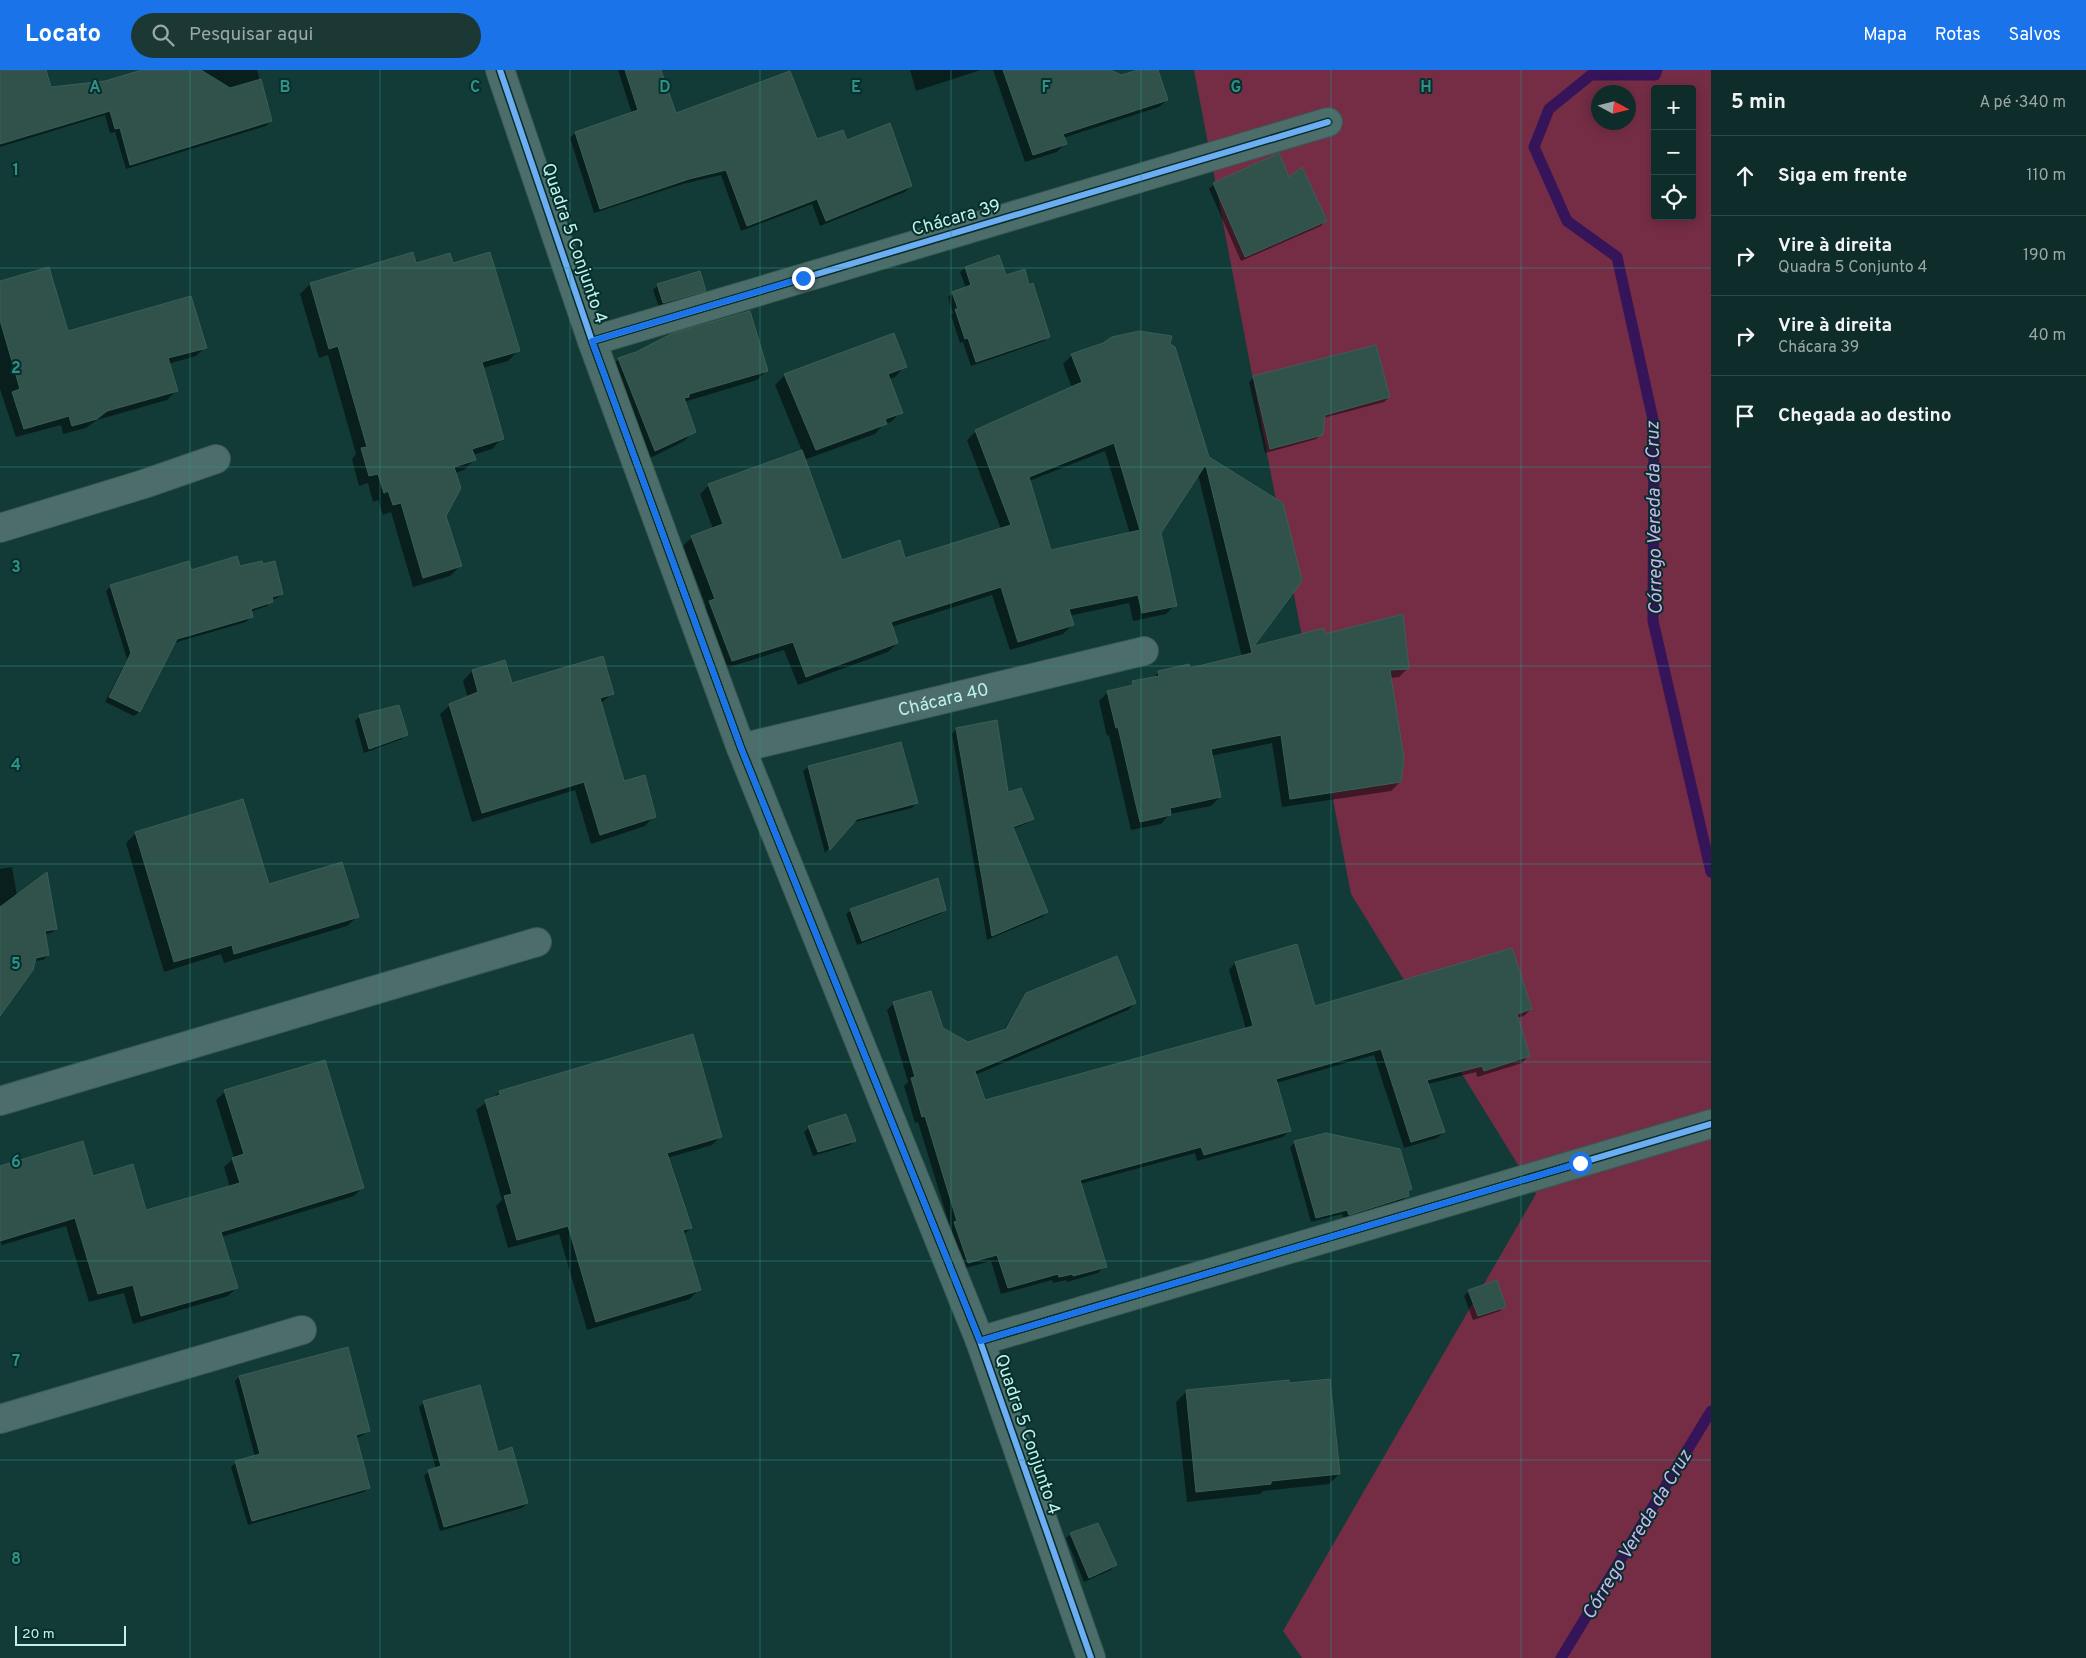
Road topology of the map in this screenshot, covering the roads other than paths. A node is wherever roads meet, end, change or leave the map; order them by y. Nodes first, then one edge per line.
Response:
1 (500, 70) edge
2 (1328, 122) dead end
3 (592, 341) junction
4 (216, 459) dead end
5 (0, 528) edge
6 (1144, 651) dead end
7 (741, 748) junction
8 (537, 942) dead end
9 (0, 1101) edge
10 (1711, 1124) edge
11 (302, 1330) dead end
12 (980, 1341) junction
13 (0, 1419) edge
14 (1091, 1658) edge

1 - 3 street, Quadra 5 Conjunto 4
2 - 3 street, Chácara 39
3 - 7 street, Quadra 5 Conjunto 4
4 - 5 street
6 - 7 street, Chácara 40
7 - 12 street, Quadra 5 Conjunto 4
8 - 9 street
10 - 12 street
11 - 13 street
12 - 14 street, Quadra 5 Conjunto 4

